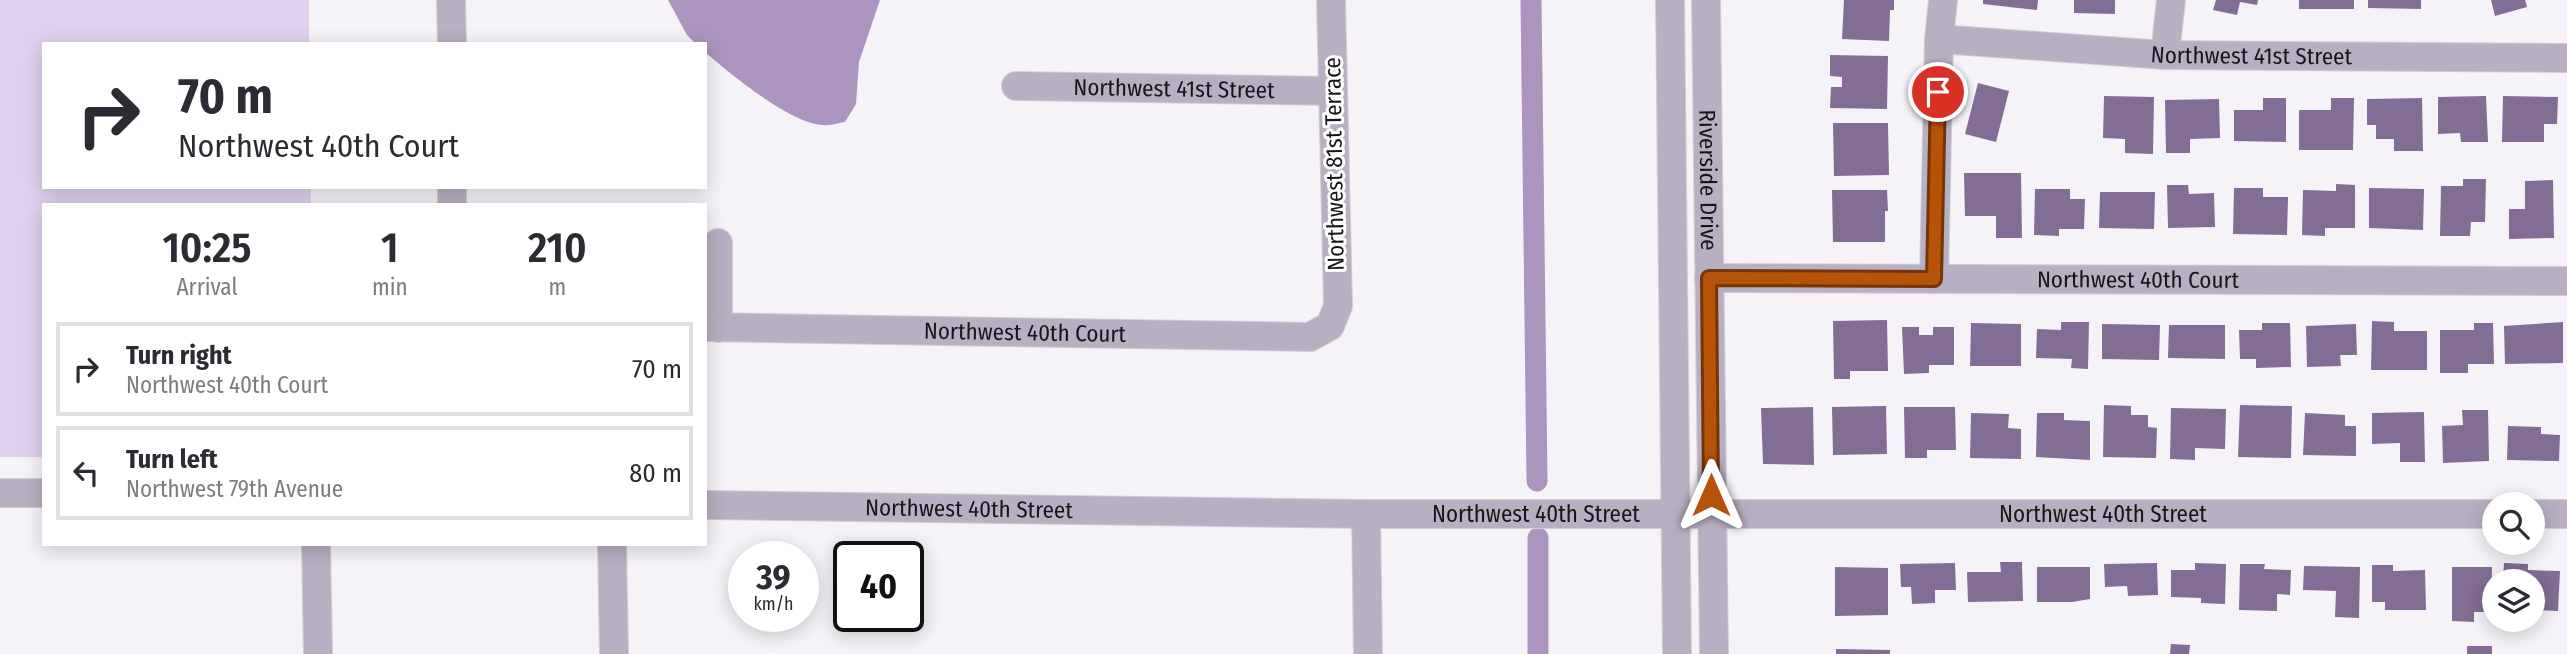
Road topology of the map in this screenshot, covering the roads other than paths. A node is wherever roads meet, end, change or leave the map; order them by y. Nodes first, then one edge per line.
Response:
1 (451, 0) edge
2 (1331, 0) edge
3 (1670, 0) edge
4 (1706, 0) edge
5 (1943, 0) edge
6 (2171, 0) edge
7 (1939, 39) junction
8 (452, 42) edge
9 (2165, 55) junction
10 (2567, 58) edge
11 (1016, 86) dead end
12 (1332, 91) junction
13 (718, 243) dead end
14 (1709, 278) junction
15 (1934, 279) junction
16 (2567, 281) edge
17 (1330, 326) joint
18 (712, 328) edge
19 (0, 493) edge
20 (42, 493) edge
21 (707, 505) edge
22 (1366, 514) junction
23 (2482, 514) edge
24 (2545, 514) edge
25 (2567, 514) edge
26 (1677, 515) junction
27 (1711, 515) junction
28 (316, 546) edge
29 (612, 546) edge
30 (318, 654) edge
31 (614, 654) edge
32 (1368, 654) edge
33 (1677, 654) edge
34 (1714, 654) edge

1 - 8 street
2 - 12 street, Northwest 81st Terrace
3 - 26 street, Riverside Drive
4 - 14 street, Riverside Drive
5 - 7 street
6 - 9 street
7 - 9 street, Northwest 41st Street
7 - 15 street
9 - 10 street, Northwest 41st Street
11 - 12 street, Northwest 41st Street
12 - 17 street, Northwest 81st Terrace
13 - 18 street, Northwest 40th Court
14 - 15 street, Northwest 40th Court
14 - 27 street, Riverside Drive
15 - 16 street, Northwest 40th Court
17 - 18 street, Northwest 40th Court
19 - 20 street
21 - 22 street, Northwest 40th Street
22 - 26 street, Northwest 40th Street
22 - 32 street
23 - 27 street, Northwest 40th Street
24 - 25 street
26 - 27 street, Northwest 40th Street
26 - 33 street, Riverside Drive
27 - 34 street, Riverside Drive
28 - 30 street
29 - 31 street

